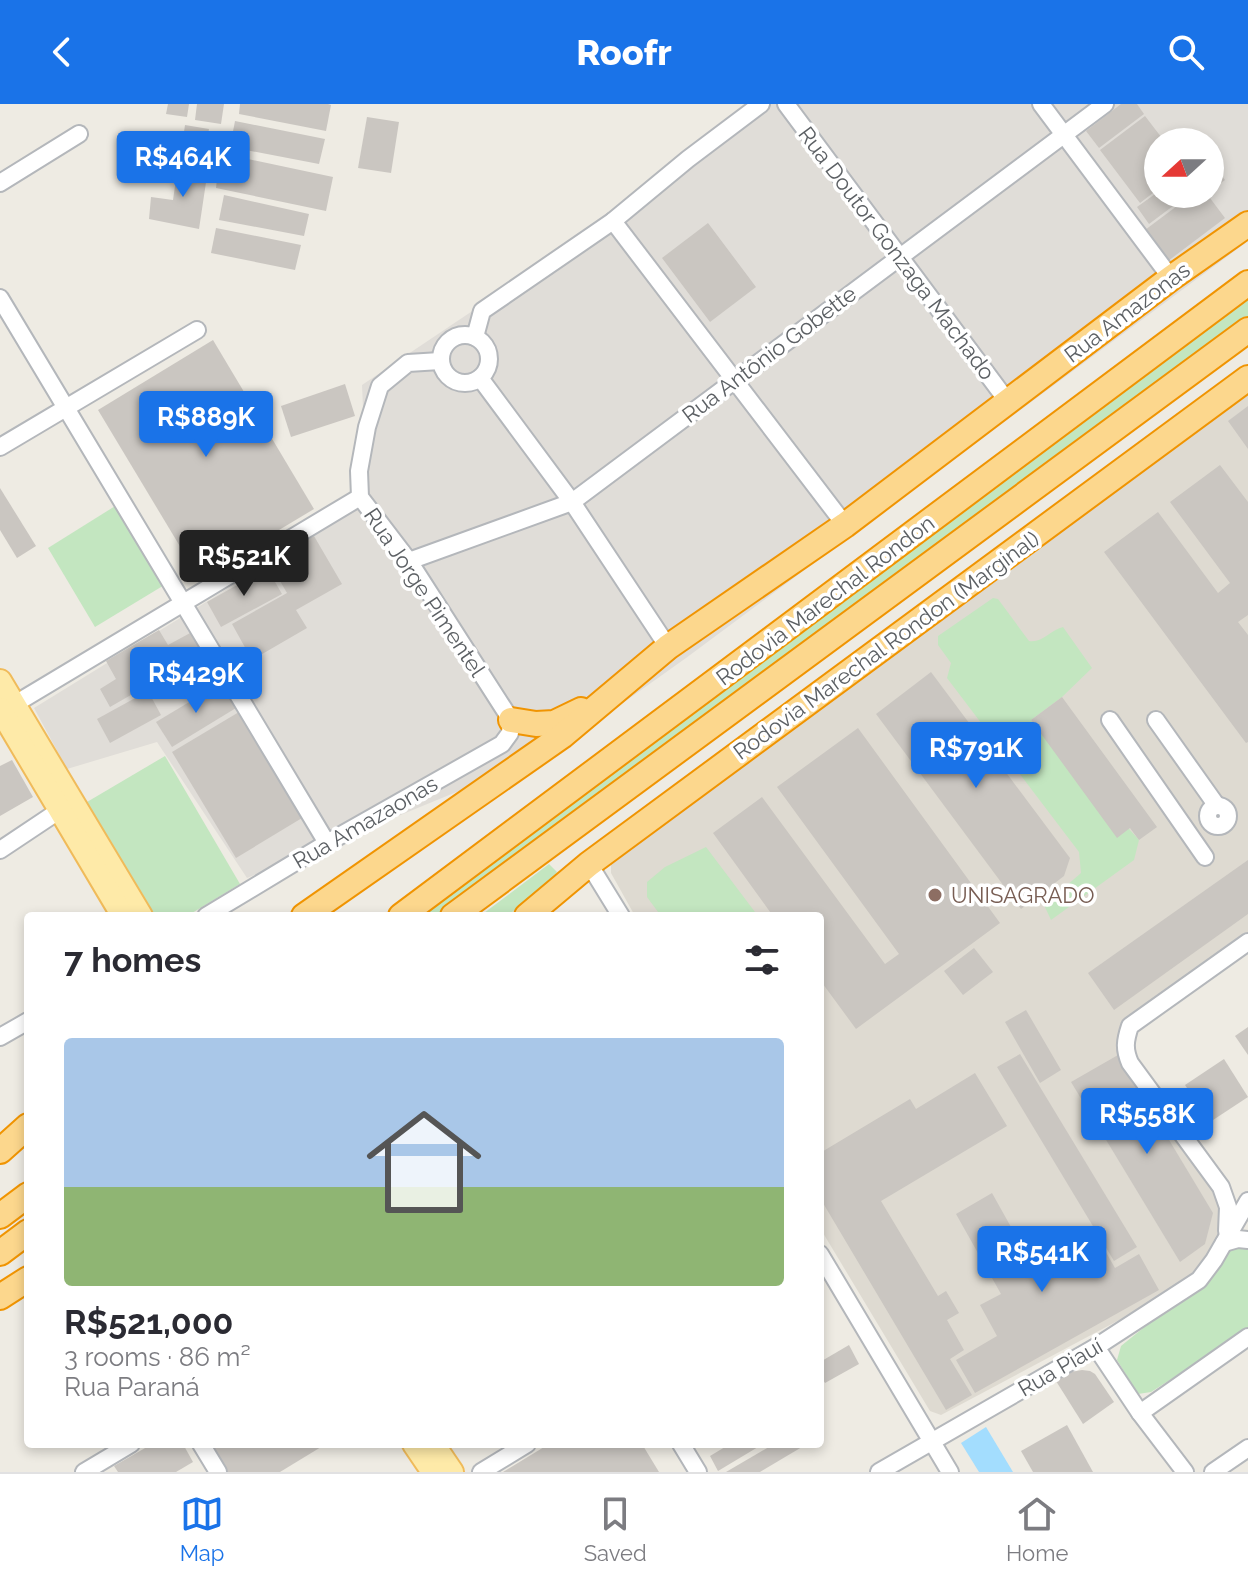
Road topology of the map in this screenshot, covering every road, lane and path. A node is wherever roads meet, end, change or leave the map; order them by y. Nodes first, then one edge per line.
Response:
1 (761, 104) edge
2 (786, 104) edge
3 (1041, 104) edge
4 (1105, 104) edge
5 (79, 134) dead end
6 (1064, 134) junction
7 (0, 183) edge
8 (613, 221) junction
9 (1248, 224) edge
10 (900, 255) junction
11 (1171, 278) junction
12 (1248, 283) edge
13 (0, 298) edge
14 (197, 330) dead end
15 (1248, 330) edge
16 (475, 337) junction
17 (440, 361) junction
18 (480, 378) junction
19 (1248, 378) edge
20 (735, 381) junction
21 (1008, 402) junction
22 (66, 408) junction
23 (0, 447) edge
24 (360, 497) junction
25 (572, 502) junction
26 (845, 525) junction
27 (409, 561) junction
28 (182, 604) junction
29 (668, 647) junction
30 (0, 681) edge
31 (608, 698) junction
32 (4, 709) edge
33 (511, 720) junction
34 (1110, 720) dead end
35 (1156, 720) dead end
36 (1217, 806) dead end
37 (60, 810) junction
38 (327, 843) junction
39 (0, 850) edge
40 (1205, 857) dead end
41 (589, 864) junction
42 (121, 912) edge
43 (138, 912) edge
44 (213, 912) edge
45 (310, 912) edge
46 (406, 912) edge
47 (458, 912) edge
48 (532, 912) edge
49 (615, 912) edge
50 (1248, 942) edge
51 (24, 1023) edge
52 (0, 1037) edge
53 (24, 1130) edge
54 (0, 1151) edge
55 (1221, 1187) junction
56 (1248, 1193) edge
57 (24, 1198) edge
58 (1248, 1201) edge
59 (0, 1216) edge
60 (24, 1235) edge
61 (1248, 1240) edge
62 (1224, 1243) junction
63 (0, 1253) edge
64 (824, 1264) edge
65 (24, 1282) edge
66 (0, 1297) edge
67 (1248, 1337) edge
68 (1096, 1347) junction
69 (1140, 1413) junction
70 (932, 1440) junction
71 (124, 1448) edge
72 (203, 1448) edge
73 (417, 1448) edge
74 (436, 1448) edge
75 (520, 1448) edge
76 (683, 1448) edge
77 (1248, 1448) edge
78 (84, 1472) edge
79 (218, 1472) edge
80 (433, 1472) edge
81 (452, 1472) edge
82 (481, 1472) edge
83 (698, 1472) edge
84 (879, 1472) edge
85 (950, 1472) edge
86 (1185, 1472) edge
87 (1213, 1472) edge

1 - 8 street
2 - 10 street, Rua Doutor Gonzaga Machado
3 - 6 street
4 - 6 street, Rua Antônio Gobette
5 - 7 street
6 - 10 street, Rua Antônio Gobette
6 - 11 street
8 - 16 street
8 - 20 street
9 - 11 highway, Rua Amazonas
10 - 20 street, Rua Antônio Gobette
10 - 21 street, Rua Doutor Gonzaga Machado
11 - 21 highway, Rua Amazonas
12 - 46 highway, Rodovia Marechal Rondon
13 - 22 street
14 - 22 street
15 - 47 highway, Rodovia Marechal Rondon
16 - 17 street
16 - 18 street
17 - 18 street
17 - 24 street, Rua Jorge Pimentel
18 - 25 street
19 - 41 highway, Rodovia Marechal Rondon (Marginal)
20 - 25 street, Rua Antônio Gobette
20 - 26 street
21 - 26 highway
22 - 23 street
22 - 28 street
24 - 27 street, Rua Jorge Pimentel
24 - 28 street
25 - 27 street, Rua Antônio Gobette
25 - 29 street
26 - 29 highway
27 - 33 street, Rua Jorge Pimentel
28 - 32 street
28 - 38 street
29 - 31 highway
30 - 32 main road
31 - 33 highway
31 - 45 highway
32 - 37 main road
32 - 43 main road
33 - 38 street, Rua Amazaonas
34 - 40 street
35 - 36 street
37 - 39 street
37 - 42 main road
38 - 44 street, Rua Amazaonas
41 - 48 highway, Rodovia Marechal Rondon (Marginal)
41 - 49 street
50 - 55 street
51 - 52 street
53 - 54 highway
55 - 56 street
55 - 62 street
57 - 59 highway
58 - 62 street, Rua Piauí
60 - 63 highway
61 - 62 street
62 - 68 street, Rua Piauí
64 - 70 street
65 - 66 highway
67 - 69 street
68 - 69 street
68 - 70 street, Rua Piauí
69 - 86 street
70 - 84 street, Rua Piauí
70 - 85 street
71 - 78 street
72 - 79 street
73 - 80 main road
74 - 81 main road
75 - 82 street
76 - 83 street
77 - 87 street

